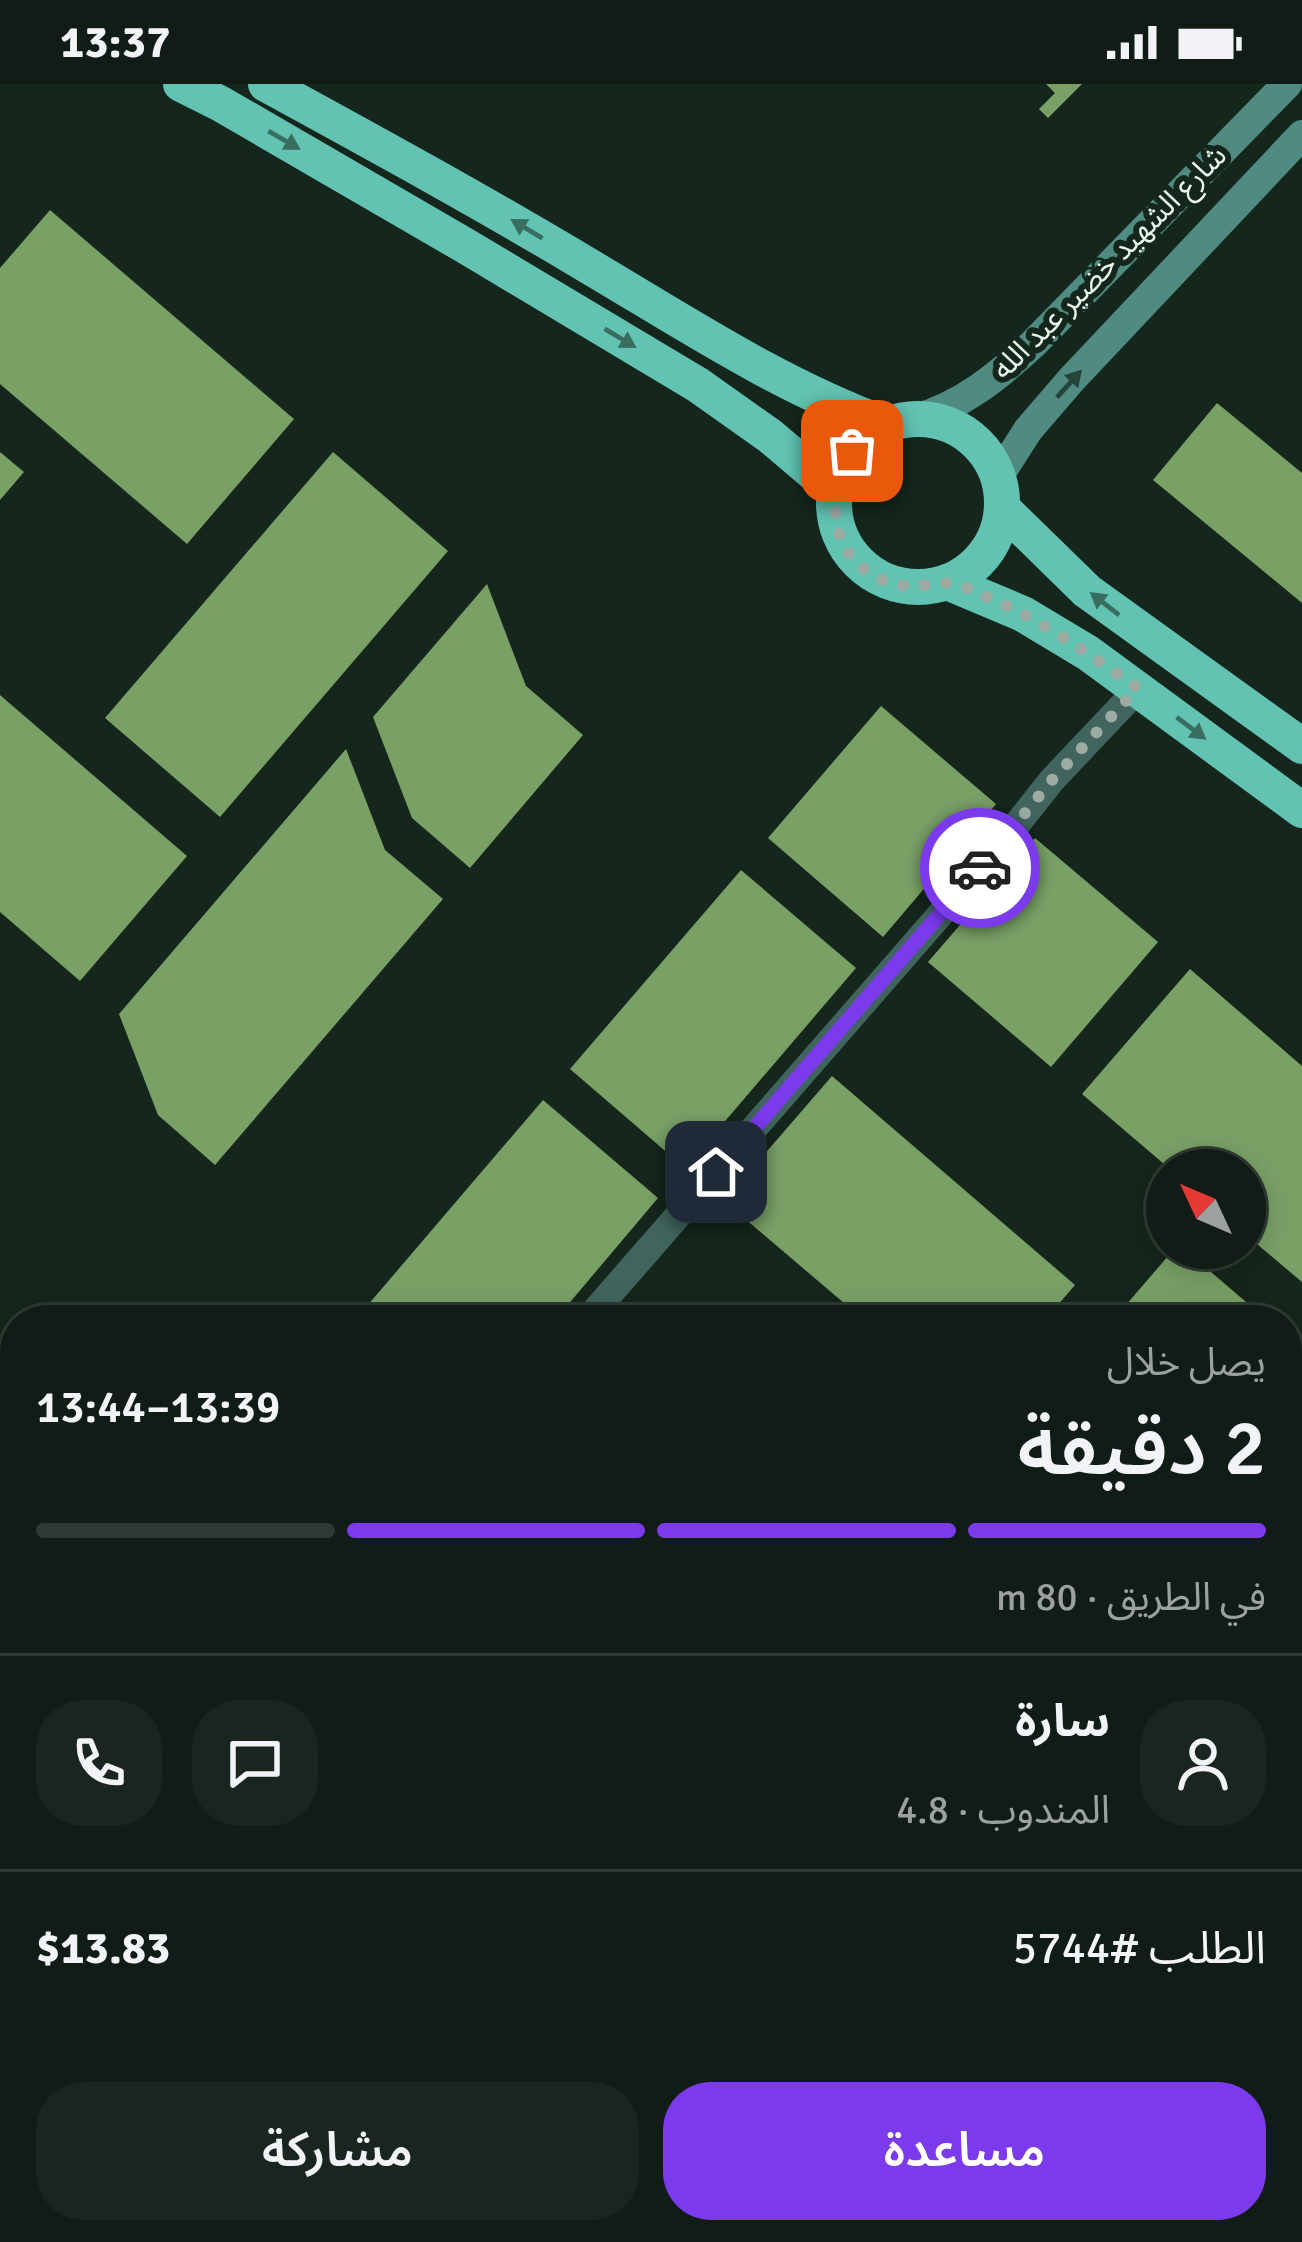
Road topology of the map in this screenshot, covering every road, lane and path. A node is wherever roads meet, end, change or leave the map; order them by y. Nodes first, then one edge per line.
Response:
1 (182, 84) edge
2 (266, 84) edge
3 (1287, 84) edge
4 (1302, 135) edge
5 (901, 422) junction
6 (835, 491) junction
7 (1000, 493) junction
8 (947, 582) junction
9 (1138, 688) junction
10 (1302, 746) edge
11 (1302, 810) edge
12 (600, 1305) edge

1 -> 6 highway
5 -> 2 highway
3 - 5 main road, شارع الشهيد خضير عبد الله
7 -> 4 main road, شارع الشهيد خضير عبد الله
5 - 6 highway
5 - 7 highway
6 - 8 highway
7 - 8 highway
10 -> 7 highway
8 - 9 highway
9 -> 11 highway
9 - 12 street

